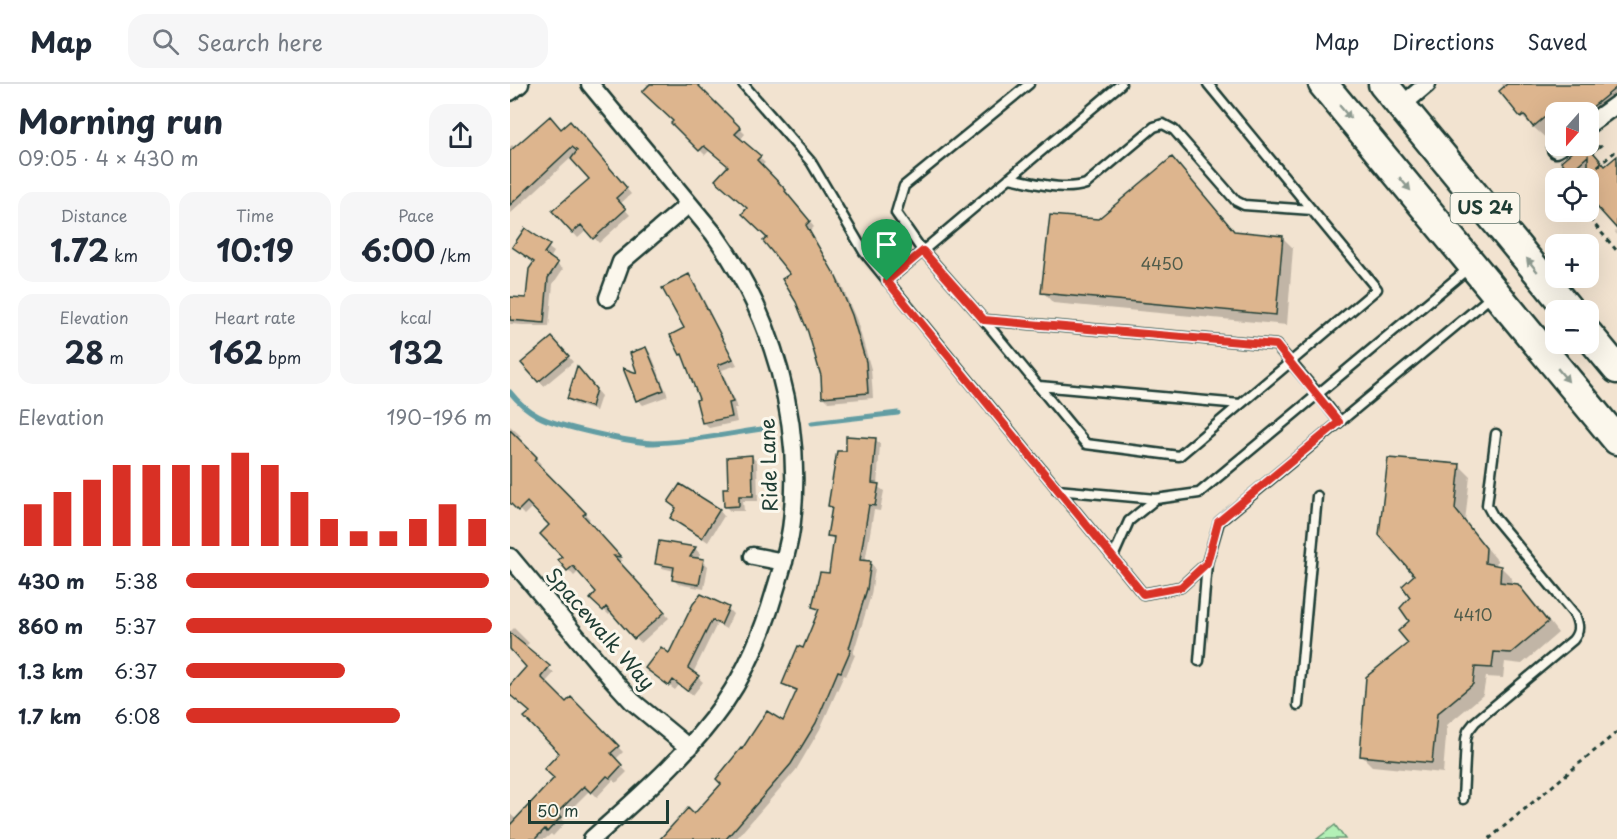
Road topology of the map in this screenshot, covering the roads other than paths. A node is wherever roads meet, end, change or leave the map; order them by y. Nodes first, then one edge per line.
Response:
1 (520, 84) edge
2 (591, 84) edge
3 (743, 84) edge
4 (1029, 84) edge
5 (1121, 84) edge
6 (1208, 84) edge
7 (1323, 84) edge
8 (1383, 84) edge
9 (1427, 84) edge
10 (510, 92) edge
11 (1617, 104) edge
12 (1401, 106) junction
13 (1599, 117) edge
14 (1009, 178) junction
15 (689, 204) junction
16 (1312, 210) junction
17 (923, 251) junction
18 (1472, 265) junction
19 (887, 281) junction
20 (1496, 293) junction
21 (608, 298) dead end
22 (1561, 300) edge
23 (984, 320) junction
24 (1599, 347) edge
25 (1292, 362) junction
26 (1617, 369) edge
27 (1039, 386) junction
28 (1318, 394) junction
29 (1240, 404) junction
30 (1339, 422) junction
31 (1496, 434) dead end
32 (1617, 440) edge
33 (1058, 490) junction
34 (1317, 496) dead end
35 (1156, 500) junction
36 (753, 556) dead end
37 (510, 557) edge
38 (1113, 557) junction
39 (784, 562) junction
40 (1207, 563) junction
41 (1199, 661) dead end
42 (1298, 705) dead end
43 (689, 748) junction
44 (1463, 799) dead end
45 (592, 839) edge

1 - 10 street
2 - 15 street, Ride Lane
3 - 19 lane
4 - 17 lane
5 - 14 lane
6 - 16 lane
7 -> 18 highway, US 24
8 - 12 highway, US 24
9 - 12 street
11 - 13 street
22 -> 12 highway, US 24
14 - 16 lane
14 - 17 lane
15 - 21 street
15 - 39 street, Ride Lane
16 - 25 lane
17 - 19 lane
17 - 23 lane
18 - 20 highway, US 24
18 - 28 lane
19 - 33 lane
20 - 30 lane
20 -> 32 highway, US 24
23 - 25 lane
23 - 27 lane
24 - 26 highway
25 - 28 lane
25 - 29 lane
27 - 29 lane
27 - 29 lane
28 - 30 lane
28 - 35 lane
30 - 40 lane
31 - 44 lane
33 - 35 lane
33 - 38 lane
34 - 42 lane
35 - 38 lane
36 - 39 street
37 - 43 street, Spacewalk Way
38 - 40 lane
39 - 43 street, Ride Lane
40 - 41 lane
43 - 45 street, Ride Lane

